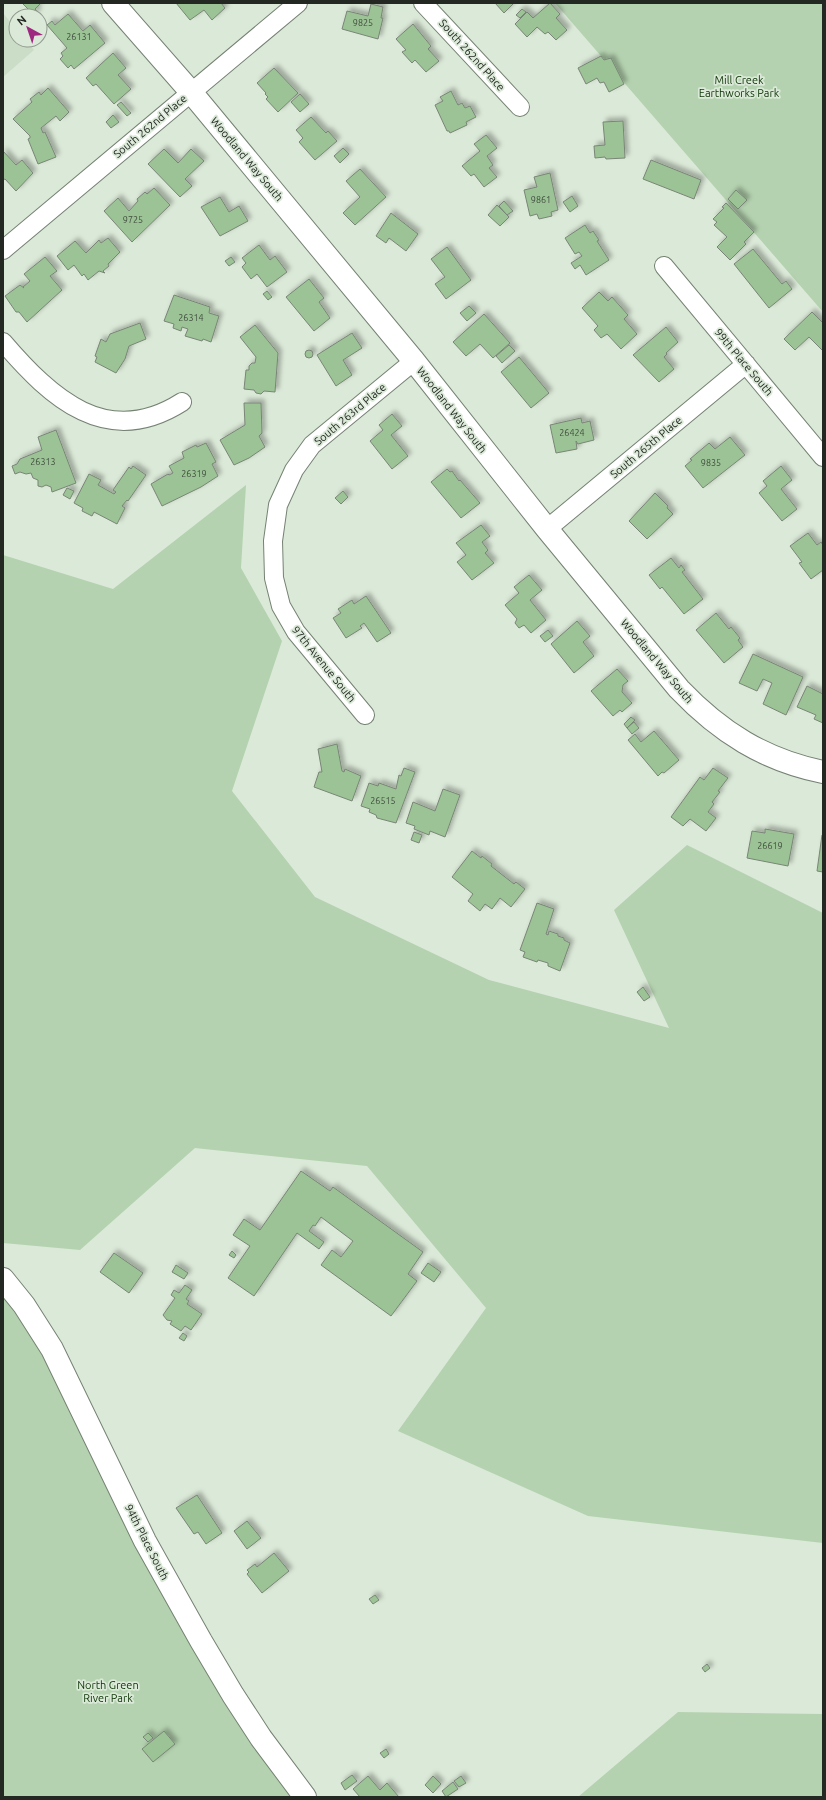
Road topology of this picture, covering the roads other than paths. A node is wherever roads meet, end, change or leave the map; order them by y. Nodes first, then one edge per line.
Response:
1 (113, 3) edge
2 (298, 3) edge
3 (423, 3) edge
4 (191, 92) junction
5 (520, 107) dead end
6 (3, 250) edge
7 (664, 266) dead end
8 (3, 342) edge
9 (414, 361) junction
10 (746, 364) junction
11 (182, 402) dead end
12 (823, 457) edge
13 (547, 529) junction
14 (273, 541) joint
15 (365, 715) dead end
16 (823, 772) edge
17 (3, 1279) edge
18 (306, 1797) edge

1 - 4 street, Woodland Way South
2 - 4 street, South 262nd Place
3 - 5 street, South 262nd Place
4 - 6 street, South 262nd Place
4 - 9 street, Woodland Way South
7 - 10 street, 99th Place South
8 - 11 street
9 - 13 street, Woodland Way South
9 - 14 street, South 263rd Place
10 - 12 street, 99th Place South
10 - 13 street, South 265th Place
13 - 16 street, Woodland Way South
14 - 15 street, 97th Avenue South
17 - 18 street, 94th Place South

